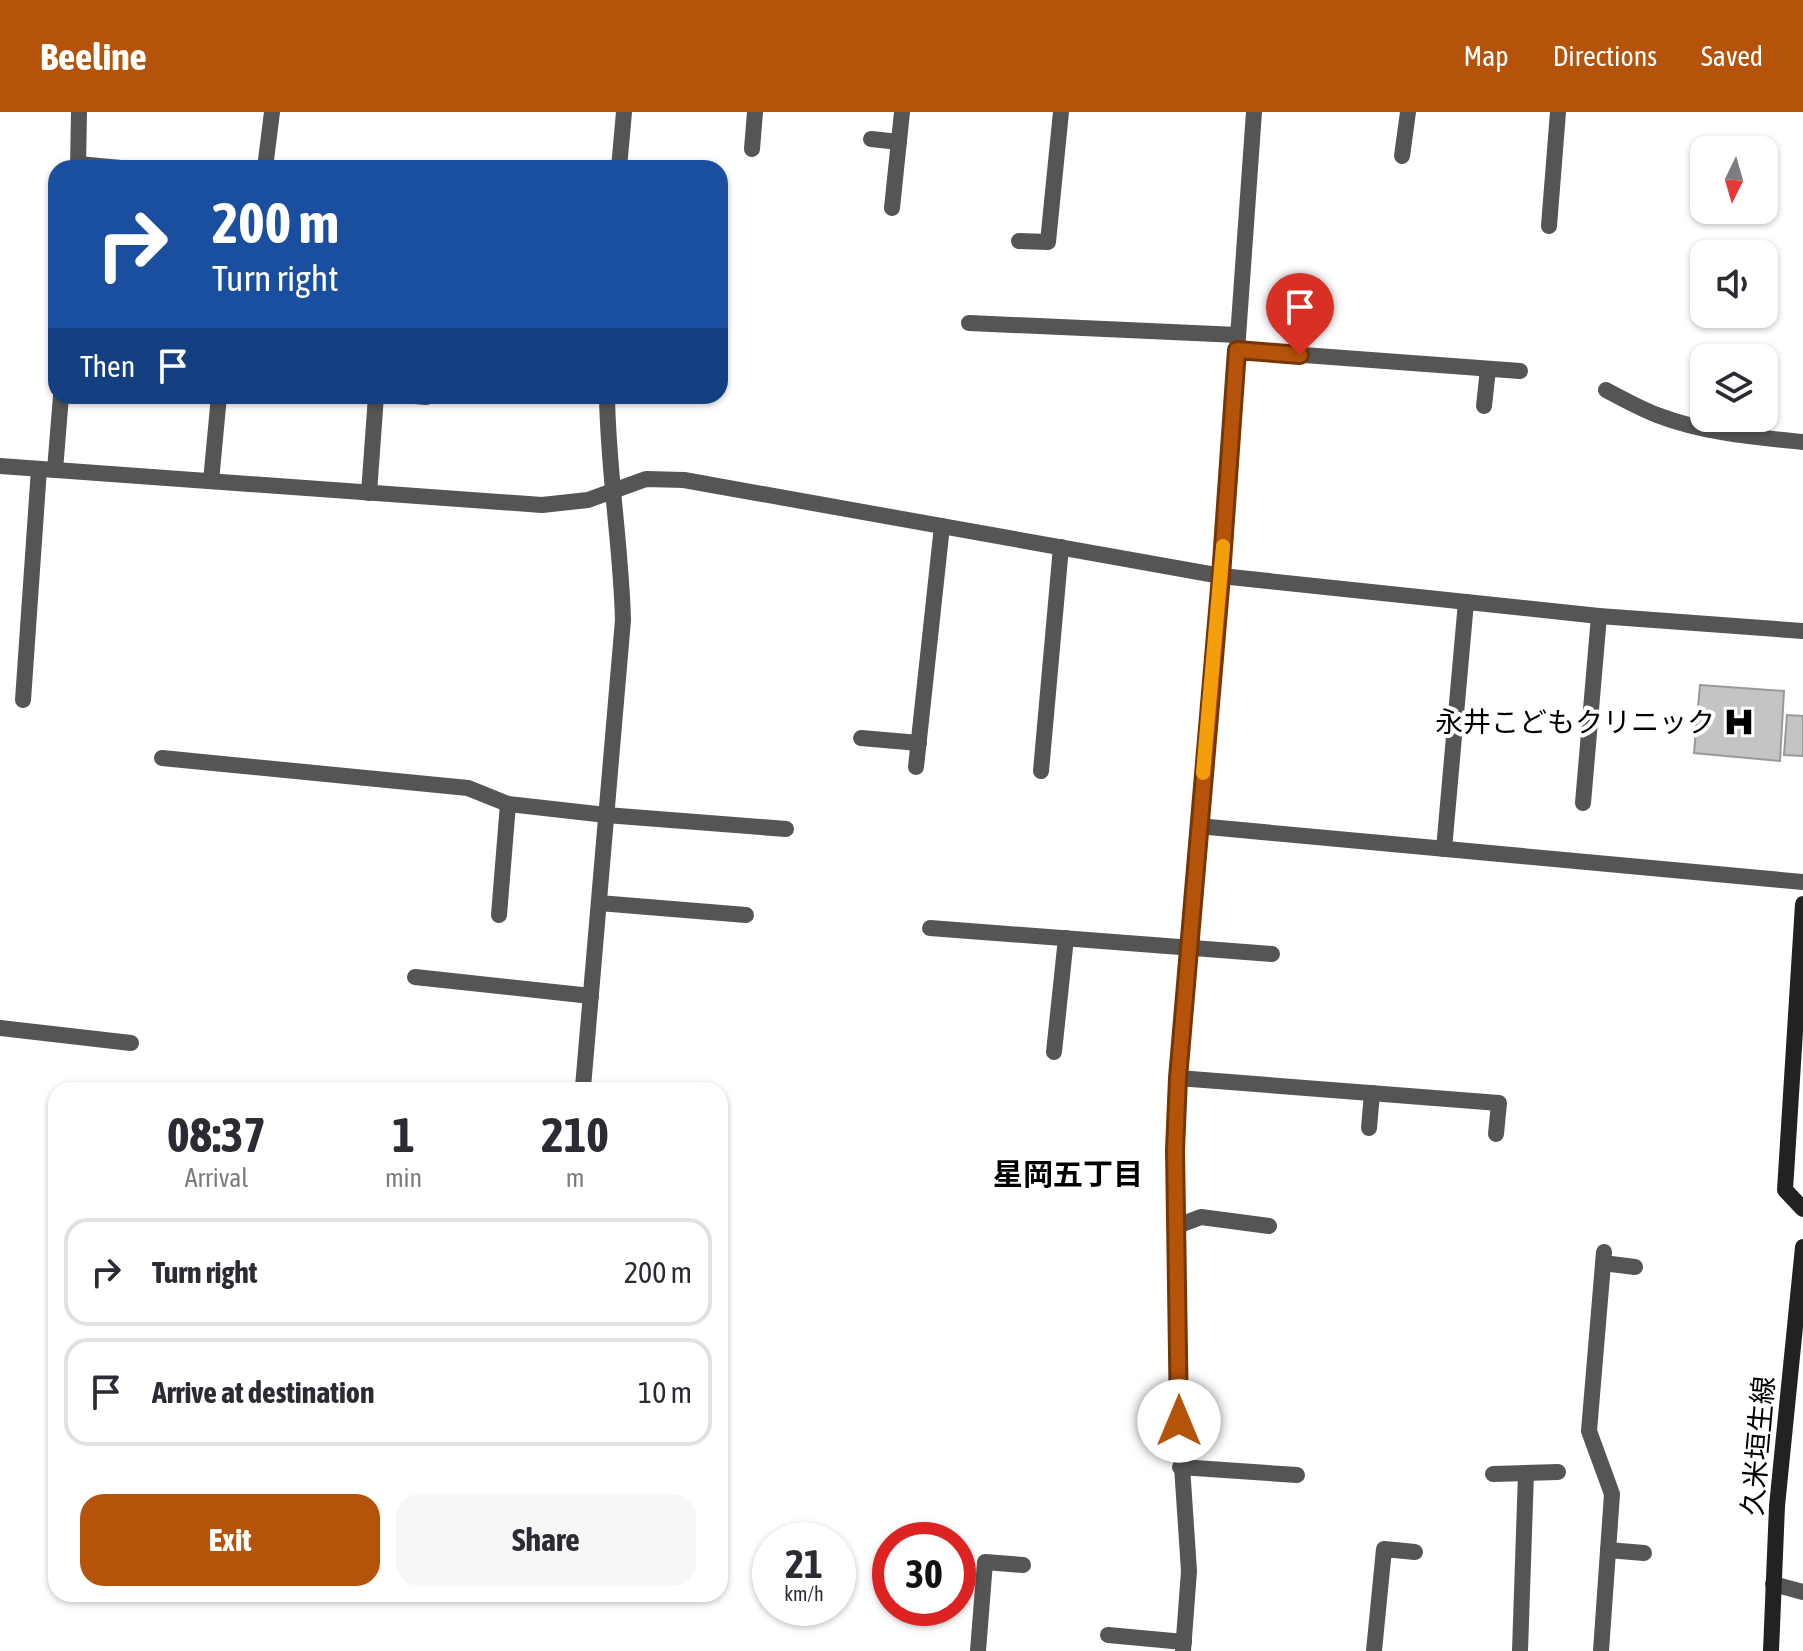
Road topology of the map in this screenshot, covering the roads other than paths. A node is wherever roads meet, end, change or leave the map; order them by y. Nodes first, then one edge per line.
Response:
1 (79, 112) edge
2 (272, 112) edge
3 (624, 112) edge
4 (755, 112) edge
5 (902, 112) edge
6 (1061, 112) edge
7 (1254, 112) edge
8 (1408, 112) edge
9 (1558, 112) edge
10 (871, 139) dead end
11 (899, 142) junction
12 (752, 149) dead end
13 (1402, 156) dead end
14 (78, 160) edge
15 (266, 160) edge
16 (620, 160) edge
17 (892, 208) dead end
18 (1549, 226) dead end
19 (1019, 241) dead end
20 (969, 323) dead end
21 (1238, 342) junction
22 (1488, 369) junction
23 (1520, 371) dead end
24 (1606, 390) dead end
25 (59, 404) edge
26 (218, 404) edge
27 (375, 404) edge
28 (607, 404) edge
29 (1484, 406) dead end
30 (1803, 442) edge
31 (0, 466) edge
32 (47, 469) junction
33 (211, 481) junction
34 (612, 490) junction
35 (369, 493) junction
36 (942, 526) junction
37 (1061, 547) junction
38 (1221, 576) junction
39 (1466, 602) junction
40 (1599, 616) junction
41 (1803, 631) edge
42 (23, 700) dead end
43 (861, 738) dead end
44 (919, 743) junction
45 (162, 758) dead end
46 (916, 767) dead end
47 (1041, 771) dead end
48 (1583, 803) dead end
49 (508, 804) junction
50 (606, 815) junction
51 (1198, 826) junction
52 (786, 829) dead end
53 (1444, 849) junction
54 (1803, 882) edge
55 (599, 903) junction
56 (1803, 904) edge
57 (499, 915) dead end
58 (746, 915) dead end
59 (930, 928) dead end
60 (1066, 938) junction
61 (1187, 947) junction
62 (1272, 954) dead end
63 (415, 977) dead end
64 (591, 996) junction
65 (0, 1028) edge
66 (131, 1043) dead end
67 (1054, 1052) dead end
68 (1178, 1078) junction
69 (583, 1082) edge
70 (1372, 1093) junction
71 (1369, 1128) dead end
72 (1496, 1134) dead end
73 (1803, 1209) edge
74 (1177, 1226) junction
75 (1269, 1226) dead end
76 (1803, 1247) edge
77 (1635, 1267) dead end
78 (1180, 1467) junction
79 (1558, 1472) dead end
80 (1526, 1473) junction
81 (1493, 1474) dead end
82 (1297, 1475) dead end
83 (1608, 1550) junction
84 (1415, 1552) dead end
85 (1644, 1553) dead end
86 (1023, 1565) dead end
87 (1773, 1584) junction
88 (1803, 1592) edge
89 (1108, 1635) dead end
90 (1183, 1646) edge
91 (978, 1651) edge
92 (1374, 1651) edge
93 (1520, 1651) edge
94 (1601, 1651) edge
95 (1771, 1651) edge

1 - 14 street
2 - 15 street
3 - 16 street
4 - 12 street
5 - 11 street
6 - 19 street
7 - 21 street
8 - 13 street
9 - 18 street
10 - 11 street
11 - 17 street
20 - 21 street
21 - 22 street
21 - 38 street
22 - 23 street
22 - 29 street
24 - 30 street
25 - 32 street
26 - 33 street
27 - 35 street
28 - 34 street
31 - 32 street
32 - 33 street
32 - 42 street
33 - 35 street
34 - 35 street
34 - 36 street
34 - 50 street
36 - 37 street
36 - 44 street
37 - 38 street
37 - 47 street
38 - 39 street
38 - 51 street
39 - 40 street
39 - 53 street
40 - 41 street
40 - 48 street
43 - 44 street
44 - 46 street
45 - 49 street
49 - 50 street
49 - 57 street
50 - 52 street
50 - 55 street
51 - 53 street
51 - 61 street
53 - 54 street
55 - 58 street
55 - 64 street
56 - 73 main road
59 - 60 street
60 - 61 street
60 - 67 street
61 - 62 street
61 - 68 street
63 - 64 street
64 - 69 street
65 - 66 street
68 - 70 street
68 - 74 street
70 - 71 street
70 - 72 street
74 - 75 street
74 - 78 street
76 - 87 main road, 久米垣生線
77 - 83 street
78 - 82 street
78 - 90 street
79 - 80 street
80 - 81 street
80 - 93 street
83 - 85 street
83 - 94 street
84 - 92 street
86 - 91 street
87 - 88 street
87 - 95 main road, 久米垣生線
89 - 90 street

